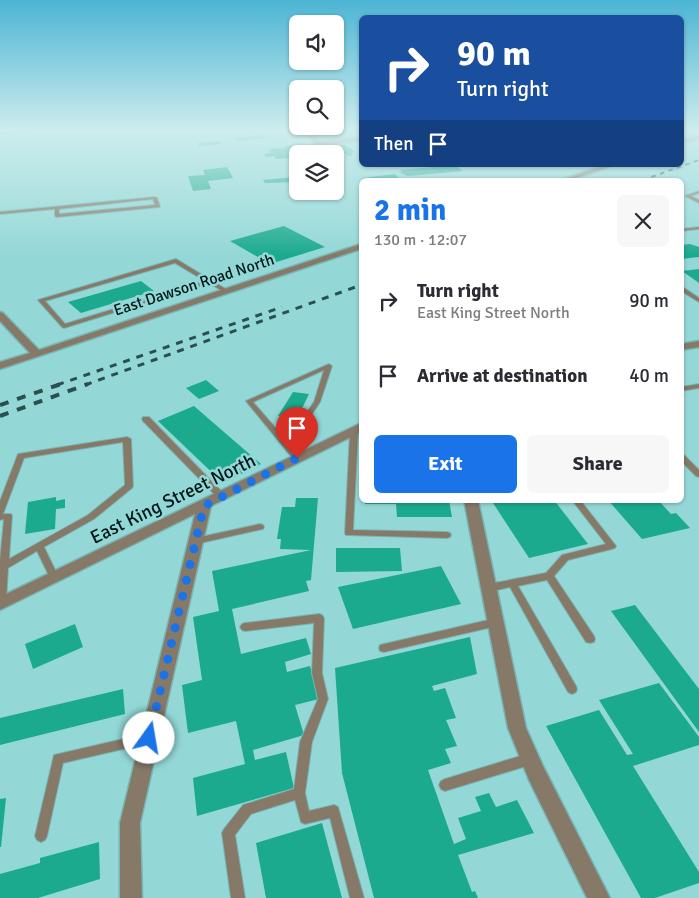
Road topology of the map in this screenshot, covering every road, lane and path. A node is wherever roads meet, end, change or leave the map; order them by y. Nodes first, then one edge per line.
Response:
1 (589, 172) edge
2 (570, 178) edge
3 (699, 192) edge
4 (699, 202) edge
5 (57, 207) junction
6 (0, 213) edge
7 (699, 228) edge
8 (684, 230) edge
9 (359, 247) edge
10 (209, 281) junction
11 (684, 290) edge
12 (226, 291) junction
13 (699, 300) edge
14 (0, 315) edge
15 (699, 344) edge
16 (684, 346) edge
17 (37, 354) junction
18 (0, 366) edge
19 (699, 386) edge
20 (684, 388) edge
21 (146, 419) dead end
22 (357, 429) edge
23 (287, 446) junction
24 (297, 458) junction
25 (684, 460) edge
26 (699, 474) edge
27 (222, 497) junction
28 (471, 503) edge
29 (578, 503) edge
30 (204, 506) junction
31 (0, 512) edge
32 (0, 517) edge
33 (260, 528) dead end
34 (447, 535) dead end
35 (196, 541) junction
36 (39, 546) junction
37 (4, 566) junction
38 (549, 576) junction
39 (54, 578) junction
40 (512, 583) junction
41 (489, 588) junction
42 (0, 604) edge
43 (496, 622) junction
44 (245, 627) dead end
45 (590, 639) dead end
46 (384, 648) dead end
47 (572, 689) dead end
48 (149, 738) junction
49 (530, 759) junction
50 (445, 785) dead end
51 (299, 793) junction
52 (41, 836) dead end
53 (593, 896) edge
54 (131, 898) edge
55 (238, 898) edge
56 (357, 898) edge

1 - 2 street
3 - 4 lane
5 - 5 lane
5 - 6 lane
7 - 8 lane
9 - 12 street, East Dawson Road North
10 - 10 lane
10 - 12 lane
11 - 13 lane
12 - 17 street, East Dawson Road North
14 - 17 street
15 - 16 street
17 - 18 street, East Dawson Road North
19 - 20 lane
21 - 27 lane
22 - 24 street, East King Street North
22 - 34 lane
23 - 23 lane
23 - 24 lane
24 - 27 street, East King Street North
25 - 26 lane
27 - 30 street, East King Street North
28 - 41 street
29 - 38 lane
30 - 35 street
30 - 39 street, East King Street North
31 - 36 lane
32 - 37 lane
33 - 35 lane
35 - 48 street
36 - 37 lane
36 - 39 lane
37 - 42 lane
38 - 40 lane
38 - 45 lane
39 - 42 street, East King Street North
40 - 41 lane
40 - 47 lane
41 - 43 street
43 - 46 lane
43 - 49 street
44 - 51 lane
48 - 52 lane
48 - 54 street
49 - 50 lane
49 - 53 street
51 - 55 lane
51 - 56 lane

